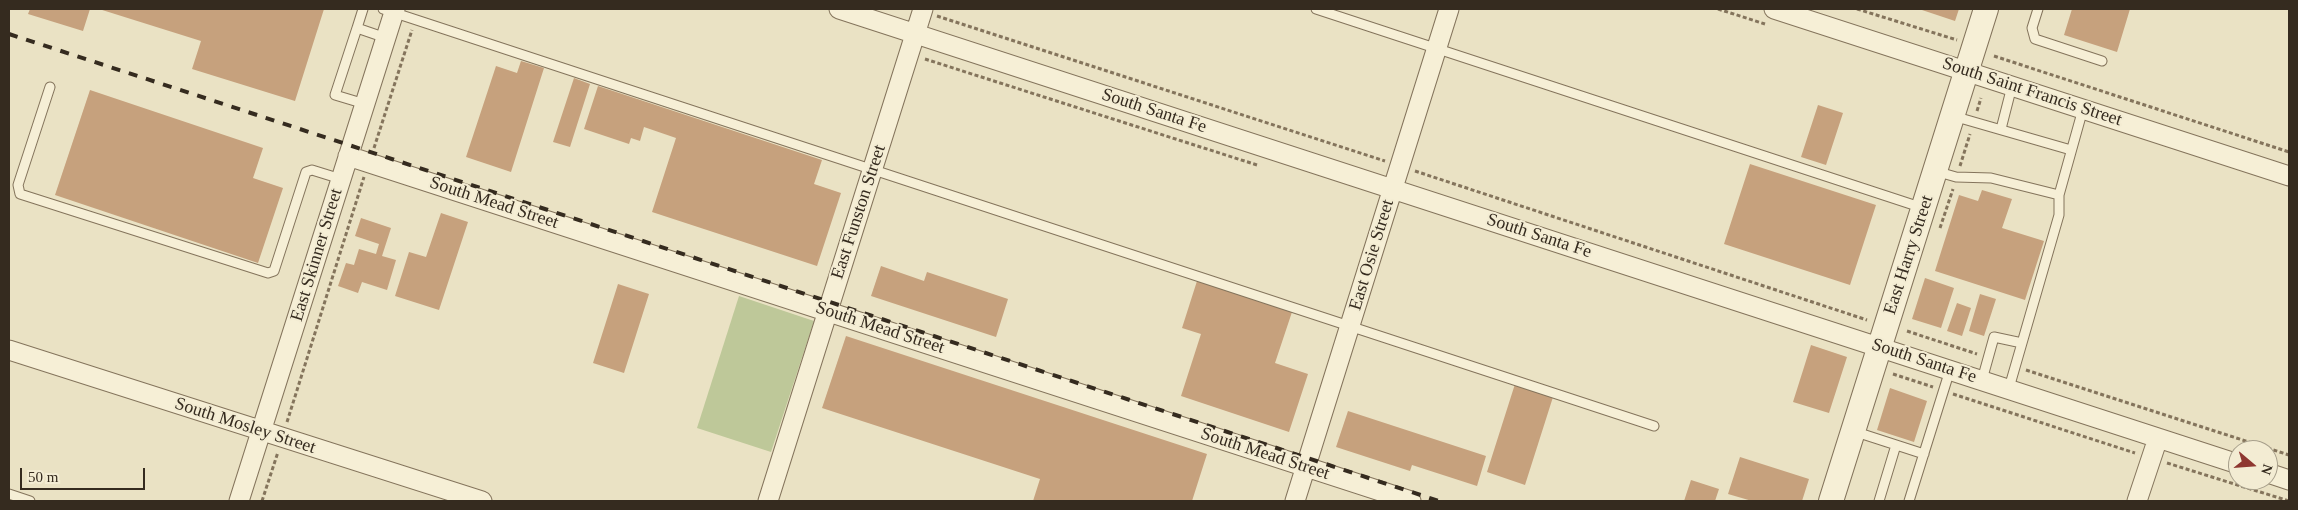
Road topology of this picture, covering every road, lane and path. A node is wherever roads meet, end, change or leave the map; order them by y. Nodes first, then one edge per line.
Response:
1 (362, 9) edge
2 (839, 9) edge
3 (922, 9) edge
4 (1316, 9) edge
5 (1449, 9) edge
6 (1774, 9) edge
7 (1857, 9) edge
8 (1986, 9) edge
9 (2038, 9) edge
10 (391, 10) edge
11 (415, 20) junction
12 (357, 28) junction
13 (915, 33) junction
14 (386, 38) junction
15 (1957, 40) dead end
16 (1437, 48) junction
17 (1994, 56) dead end
18 (2102, 61) dead end
19 (1967, 71) junction
20 (2012, 86) junction
21 (50, 87) dead end
22 (365, 104) junction
23 (2083, 109) junction
24 (1953, 116) junction
25 (2001, 130) junction
26 (2071, 150) junction
27 (2289, 152) edge
28 (348, 156) junction
29 (369, 162) junction
30 (872, 170) junction
31 (1935, 171) junction
32 (2289, 176) edge
33 (341, 179) junction
34 (1392, 188) junction
35 (2059, 194) junction
36 (1924, 208) junction
37 (828, 311) junction
38 (1350, 324) junction
39 (1907, 331) dead end
40 (2022, 343) junction
41 (1880, 347) junction
42 (9, 350) edge
43 (1988, 358) junction
44 (2015, 366) junction
45 (1950, 370) junction
46 (1893, 374) dead end
47 (1982, 380) junction
48 (2009, 388) junction
49 (1944, 390) junction
50 (1654, 426) dead end
51 (261, 431) junction
52 (1853, 431) junction
53 (282, 438) junction
54 (2158, 438) junction
55 (1896, 445) junction
56 (1924, 454) junction
57 (2289, 455) edge
58 (2151, 459) junction
59 (2228, 461) edge
60 (1305, 467) junction
61 (9, 494) edge
62 (30, 501) edge
63 (239, 501) edge
64 (262, 501) edge
65 (482, 501) edge
66 (768, 501) edge
67 (1295, 501) edge
68 (1411, 501) edge
69 (1831, 501) edge
70 (1879, 501) edge
71 (1909, 501) edge
72 (2138, 501) edge
73 (2289, 501) edge

1 - 12 lane
2 - 13 street, South Santa Fe
3 - 13 street, East Funston Street
4 - 16 lane
5 - 16 street, East Osie Street
6 - 19 street, South Saint Francis Street
7 - 15 path
8 - 19 street, East Harry Street
9 - 18 lane
10 - 11 lane
10 - 14 street, East Skinner Street
11 - 29 path
11 - 30 lane
12 - 14 lane
12 - 22 lane
13 - 30 street, East Funston Street
13 - 34 street, South Santa Fe
14 - 22 street, East Skinner Street
16 - 34 street, East Osie Street
16 - 36 lane
17 - 27 path
19 - 20 street, South Saint Francis Street
19 - 24 street, East Harry Street
20 - 23 street, South Saint Francis Street
20 - 25 lane
21 - 33 lane
22 - 28 street, East Skinner Street
23 - 26 lane
23 - 32 street, South Saint Francis Street
24 - 25 lane
24 - 31 street, East Harry Street
25 - 26 lane
26 - 35 lane
28 - 29 street, South Mead Street
28 - 33 street, East Skinner Street
29 - 37 street, South Mead Street
29 - 53 path
30 - 37 street, East Funston Street
30 - 38 lane
31 - 35 lane
31 - 36 street, East Harry Street
33 - 51 street, East Skinner Street
34 - 38 street, East Osie Street
34 - 41 street, South Santa Fe
35 - 40 lane
36 - 41 street, East Harry Street
37 - 60 street, South Mead Street
37 - 66 street, East Funston Street
38 - 50 lane
38 - 60 street, East Osie Street
39 - 43 path
40 - 43 lane
40 - 44 lane
41 - 45 street, South Santa Fe
41 - 52 street, East Harry Street
42 - 51 street, South Mosley Street
43 - 47 lane
44 - 48 lane
44 - 57 path
45 - 47 street, South Santa Fe
45 - 49 lane
46 - 49 path
47 - 48 street, South Santa Fe
48 - 54 street, South Santa Fe
49 - 56 lane
49 - 58 path
51 - 53 street, South Mosley Street
51 - 63 street, East Skinner Street
52 - 55 lane
52 - 69 street, East Harry Street
53 - 64 path
53 - 65 street, South Mosley Street
54 - 58 street
54 - 59 street, South Santa Fe
55 - 56 lane
55 - 70 lane
56 - 71 lane
58 - 72 street
58 - 73 path
60 - 67 street, East Osie Street
60 - 68 street, South Mead Street
61 - 62 lane

